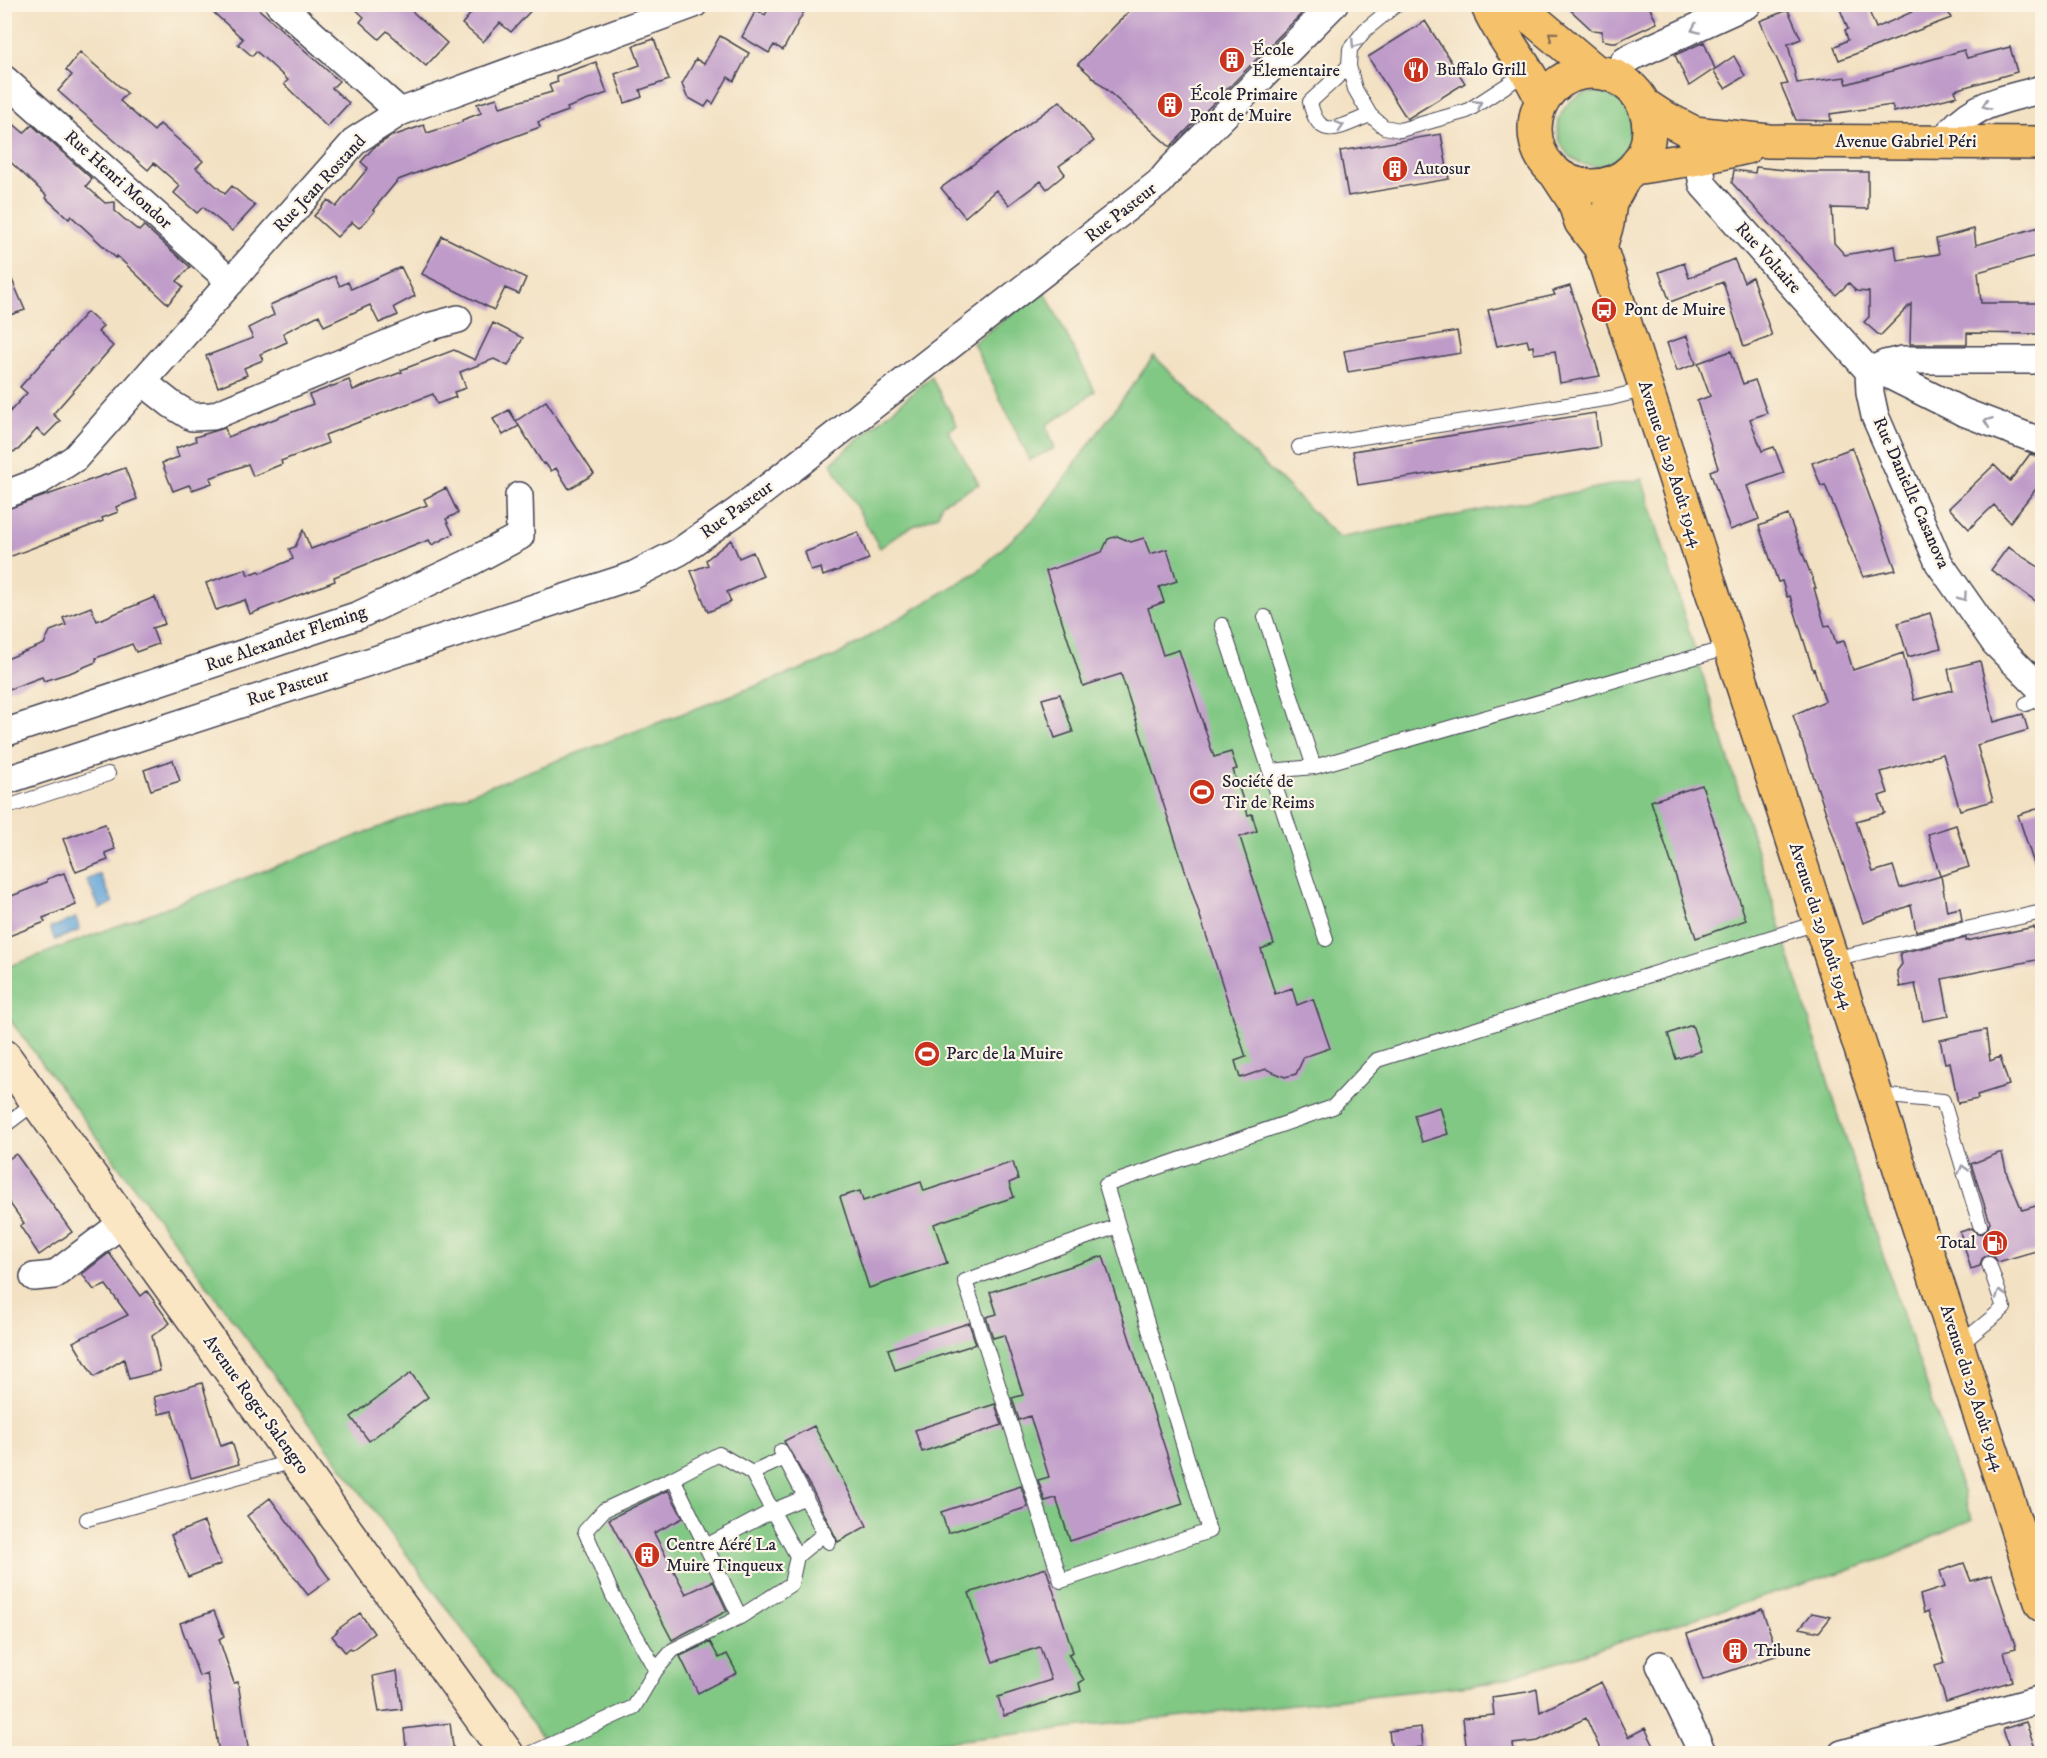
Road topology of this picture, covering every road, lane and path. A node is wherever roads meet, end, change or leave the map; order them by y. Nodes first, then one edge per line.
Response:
1 (279, 4) edge
2 (694, 4) edge
3 (1334, 4) edge
4 (1397, 4) edge
5 (1487, 4) edge
6 (1503, 4) edge
7 (1748, 4) edge
8 (640, 12) edge
9 (1348, 66) junction
10 (1527, 72) junction
11 (1608, 75) junction
12 (4, 79) edge
13 (2043, 89) edge
14 (1542, 101) junction
15 (1643, 104) junction
16 (400, 112) junction
17 (1370, 115) junction
18 (1941, 143) junction
19 (2043, 143) edge
20 (1697, 146) junction
21 (1555, 172) junction
22 (1629, 172) junction
23 (1600, 247) junction
24 (231, 282) junction
25 (458, 319) dead end
26 (2043, 360) edge
27 (1869, 370) junction
28 (143, 382) junction
29 (1646, 389) junction
30 (2043, 442) edge
31 (1299, 447) dead end
32 (4, 495) edge
33 (519, 496) dead end
34 (1265, 617) dead end
35 (1222, 625) dead end
36 (1730, 647) junction
37 (2043, 696) edge
38 (2034, 697) edge
39 (4, 733) edge
40 (1314, 767) junction
41 (1270, 771) junction
42 (108, 774) dead end
43 (62, 776) junction
44 (4, 781) edge
45 (4, 808) edge
46 (2043, 912) edge
47 (1820, 922) junction
48 (1326, 939) dead end
49 (1832, 959) junction
50 (4, 1056) edge
51 (1876, 1095) junction
52 (37, 1101) junction
53 (4, 1126) edge
54 (124, 1222) junction
55 (1980, 1225) dead end
56 (1118, 1226) junction
57 (1989, 1264) dead end
58 (34, 1277) dead end
59 (1958, 1346) junction
60 (296, 1461) junction
61 (752, 1473) junction
62 (673, 1478) junction
63 (806, 1497) junction
64 (772, 1511) junction
65 (87, 1519) dead end
66 (706, 1546) junction
67 (797, 1556) junction
68 (2043, 1605) edge
69 (740, 1617) junction
70 (1660, 1665) dead end
71 (656, 1670) junction
72 (2043, 1699) edge
73 (507, 1754) edge
74 (530, 1754) edge
75 (1703, 1754) edge
76 (1842, 1754) edge

1 - 16 street
2 - 8 street, Rue Jean Rostand
3 - 43 street, Rue Pasteur
4 -> 9 lane
5 - 10 main road
11 -> 6 main road
7 -> 11 street
8 - 16 street, Rue Jean Rostand
9 - 17 lane
9 -> 17 lane
10 - 14 main road
17 -> 10 lane
11 - 14 main road
11 - 15 main road
12 - 24 street, Rue Henri Mondor
13 -> 18 street
14 - 21 main road
15 - 20 main road
15 - 22 main road
16 - 24 street, Rue Jean Rostand
18 - 19 main road, Avenue Gabriel Péri
18 - 20 main road, Avenue Gabriel Péri
20 - 22 main road
20 - 27 street, Rue Voltaire
21 - 22 main road
21 - 23 main road
22 - 23 main road
23 - 29 main road, Avenue du 29 Août 1944
24 - 28 street, Rue Jean Rostand
25 - 28 street
26 - 27 street
30 -> 27 street
27 -> 38 street, Rue Danielle Casanova
28 - 32 street, Rue Jean Rostand
29 - 31 lane
29 - 36 main road, Avenue du 29 Août 1944
33 - 39 street, Rue Alexander Fleming
34 - 40 lane
35 - 41 lane
36 - 40 lane
36 - 47 main road, Avenue du 29 Août 1944
37 - 38 lane, Rue Danielle Casanova
40 - 41 lane
41 - 48 lane
42 - 43 lane, Rue Pasteur
43 - 44 street, Rue Pasteur
43 - 45 lane, Rue Pasteur
46 - 49 lane
47 - 49 main road, Avenue du 29 Août 1944
47 - 56 lane
49 - 51 main road, Avenue du 29 Août 1944
50 - 52 street, Avenue Roger Salengro
55 -> 51 lane
51 - 59 main road, Avenue du 29 Août 1944
52 - 53 lane
52 - 54 street, Avenue Roger Salengro
54 - 58 street
54 - 60 street, Avenue Roger Salengro
56 - 56 lane
59 -> 57 lane
59 - 68 main road, Avenue du 29 Août 1944
60 - 65 lane
60 - 73 street, Avenue Roger Salengro
61 - 62 lane
61 - 63 lane
61 - 64 lane
62 - 66 lane
62 - 71 lane
63 - 64 lane
63 - 67 lane
64 - 66 lane
64 - 67 lane
66 - 69 lane
67 - 69 lane
69 - 71 lane
70 - 75 street
71 - 74 lane
72 - 76 street

